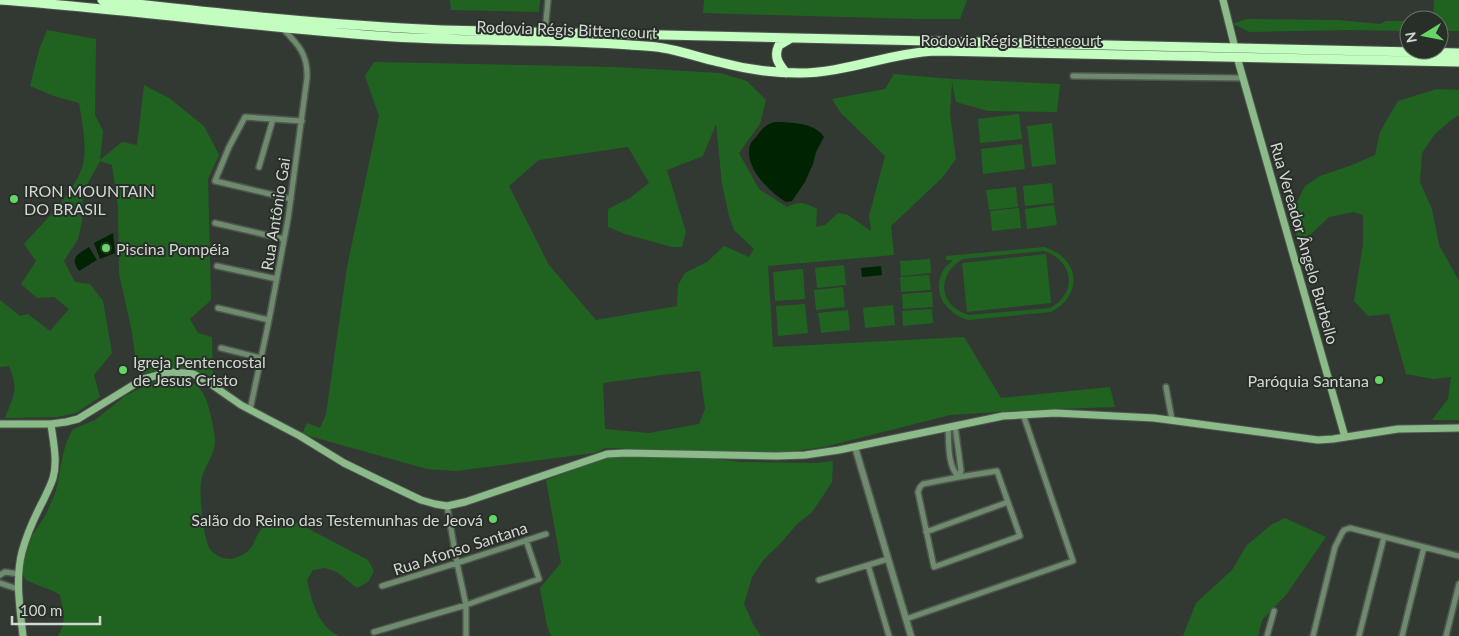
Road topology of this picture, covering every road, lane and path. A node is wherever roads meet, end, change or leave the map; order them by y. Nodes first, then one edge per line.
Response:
1 (0, 0) edge
2 (102, 0) edge
3 (548, 0) edge
4 (1223, 0) edge
5 (283, 28) junction
6 (546, 32) junction
7 (791, 38) junction
8 (1236, 52) junction
9 (1459, 53) edge
10 (1459, 62) edge
11 (786, 73) junction
12 (1074, 76) dead end
13 (1244, 78) junction
14 (273, 119) junction
15 (302, 122) junction
16 (259, 168) dead end
17 (291, 199) junction
18 (216, 223) dead end
19 (284, 239) junction
20 (217, 266) dead end
21 (277, 279) junction
22 (218, 308) dead end
23 (269, 320) junction
24 (221, 348) dead end
25 (261, 358) junction
26 (1166, 387) dead end
27 (250, 410) junction
28 (1023, 414) junction
29 (1172, 420) junction
30 (0, 424) edge
31 (51, 424) junction
32 (951, 426) junction
33 (1459, 428) edge
34 (1345, 437) junction
35 (855, 447) junction
36 (959, 476) junction
37 (1008, 502) junction
38 (447, 506) junction
39 (926, 532) junction
40 (546, 534) dead end
41 (1384, 537) junction
42 (526, 540) junction
43 (1424, 547) junction
44 (1459, 556) edge
45 (888, 559) junction
46 (457, 563) junction
47 (868, 565) junction
48 (18, 574) junction
49 (0, 575) edge
50 (819, 580) dead end
51 (0, 583) edge
52 (1459, 584) edge
53 (382, 586) dead end
54 (18, 588) junction
55 (1458, 596) edge
56 (466, 605) junction
57 (1274, 611) dead end
58 (906, 619) junction
59 (374, 632) dead end
60 (24, 636) edge
61 (466, 636) edge
62 (889, 636) edge
63 (911, 636) edge
64 (1267, 636) edge
65 (1313, 636) edge
66 (1359, 636) edge
67 (1402, 636) edge
68 (1446, 636) edge

1 - 5 highway, Rodovia Régis Bittencourt
2 - 6 highway, Rodovia Régis Bittencourt
3 - 6 street
4 - 8 main road, Rua Vereador Ângelo Burbello
5 - 11 highway, Rodovia Régis Bittencourt
5 - 15 street, Rua Antônio Gai
6 - 7 highway, Rodovia Régis Bittencourt
7 - 8 highway, Rodovia Régis Bittencourt
7 - 11 highway
8 - 9 highway, Rodovia Régis Bittencourt
8 - 10 highway, Rodovia Régis Bittencourt
8 - 11 highway, Rodovia Régis Bittencourt
8 - 13 main road, Rua Vereador Ângelo Burbello
12 - 13 street
13 - 34 main road, Rua Vereador Ângelo Burbello
14 - 15 street
14 - 16 street
14 - 17 street
15 - 17 street, Rua Antônio Gai
17 - 19 street, Rua Antônio Gai
18 - 19 street
19 - 21 street, Rua Antônio Gai
20 - 21 street
21 - 23 street, Rua Antônio Gai
22 - 23 street
23 - 25 street, Rua Antônio Gai
24 - 25 street
25 - 27 street, Rua Antônio Gai
26 - 29 street
27 - 31 main road
27 - 38 main road
28 - 29 main road
28 - 32 main road
28 - 58 street
29 - 34 main road
30 - 31 main road
31 - 48 main road
32 - 35 main road
32 - 36 street
32 - 36 street
33 - 34 main road
35 - 38 main road
35 - 45 street
36 - 37 street
36 - 39 street
37 - 39 street
37 - 39 street
38 - 46 street
40 - 42 street, Rua Afonso Santana
41 - 43 street
41 - 65 street
41 - 66 street
42 - 46 street, Rua Afonso Santana
42 - 56 street
43 - 44 street
43 - 67 street
45 - 47 street
45 - 58 street
46 - 53 street, Rua Afonso Santana
46 - 56 street
47 - 50 street
47 - 62 street
48 - 49 street
48 - 54 main road
51 - 54 street
52 - 55 street
54 - 60 main road
55 - 68 street
56 - 59 street
56 - 61 street
57 - 64 street
58 - 63 street

